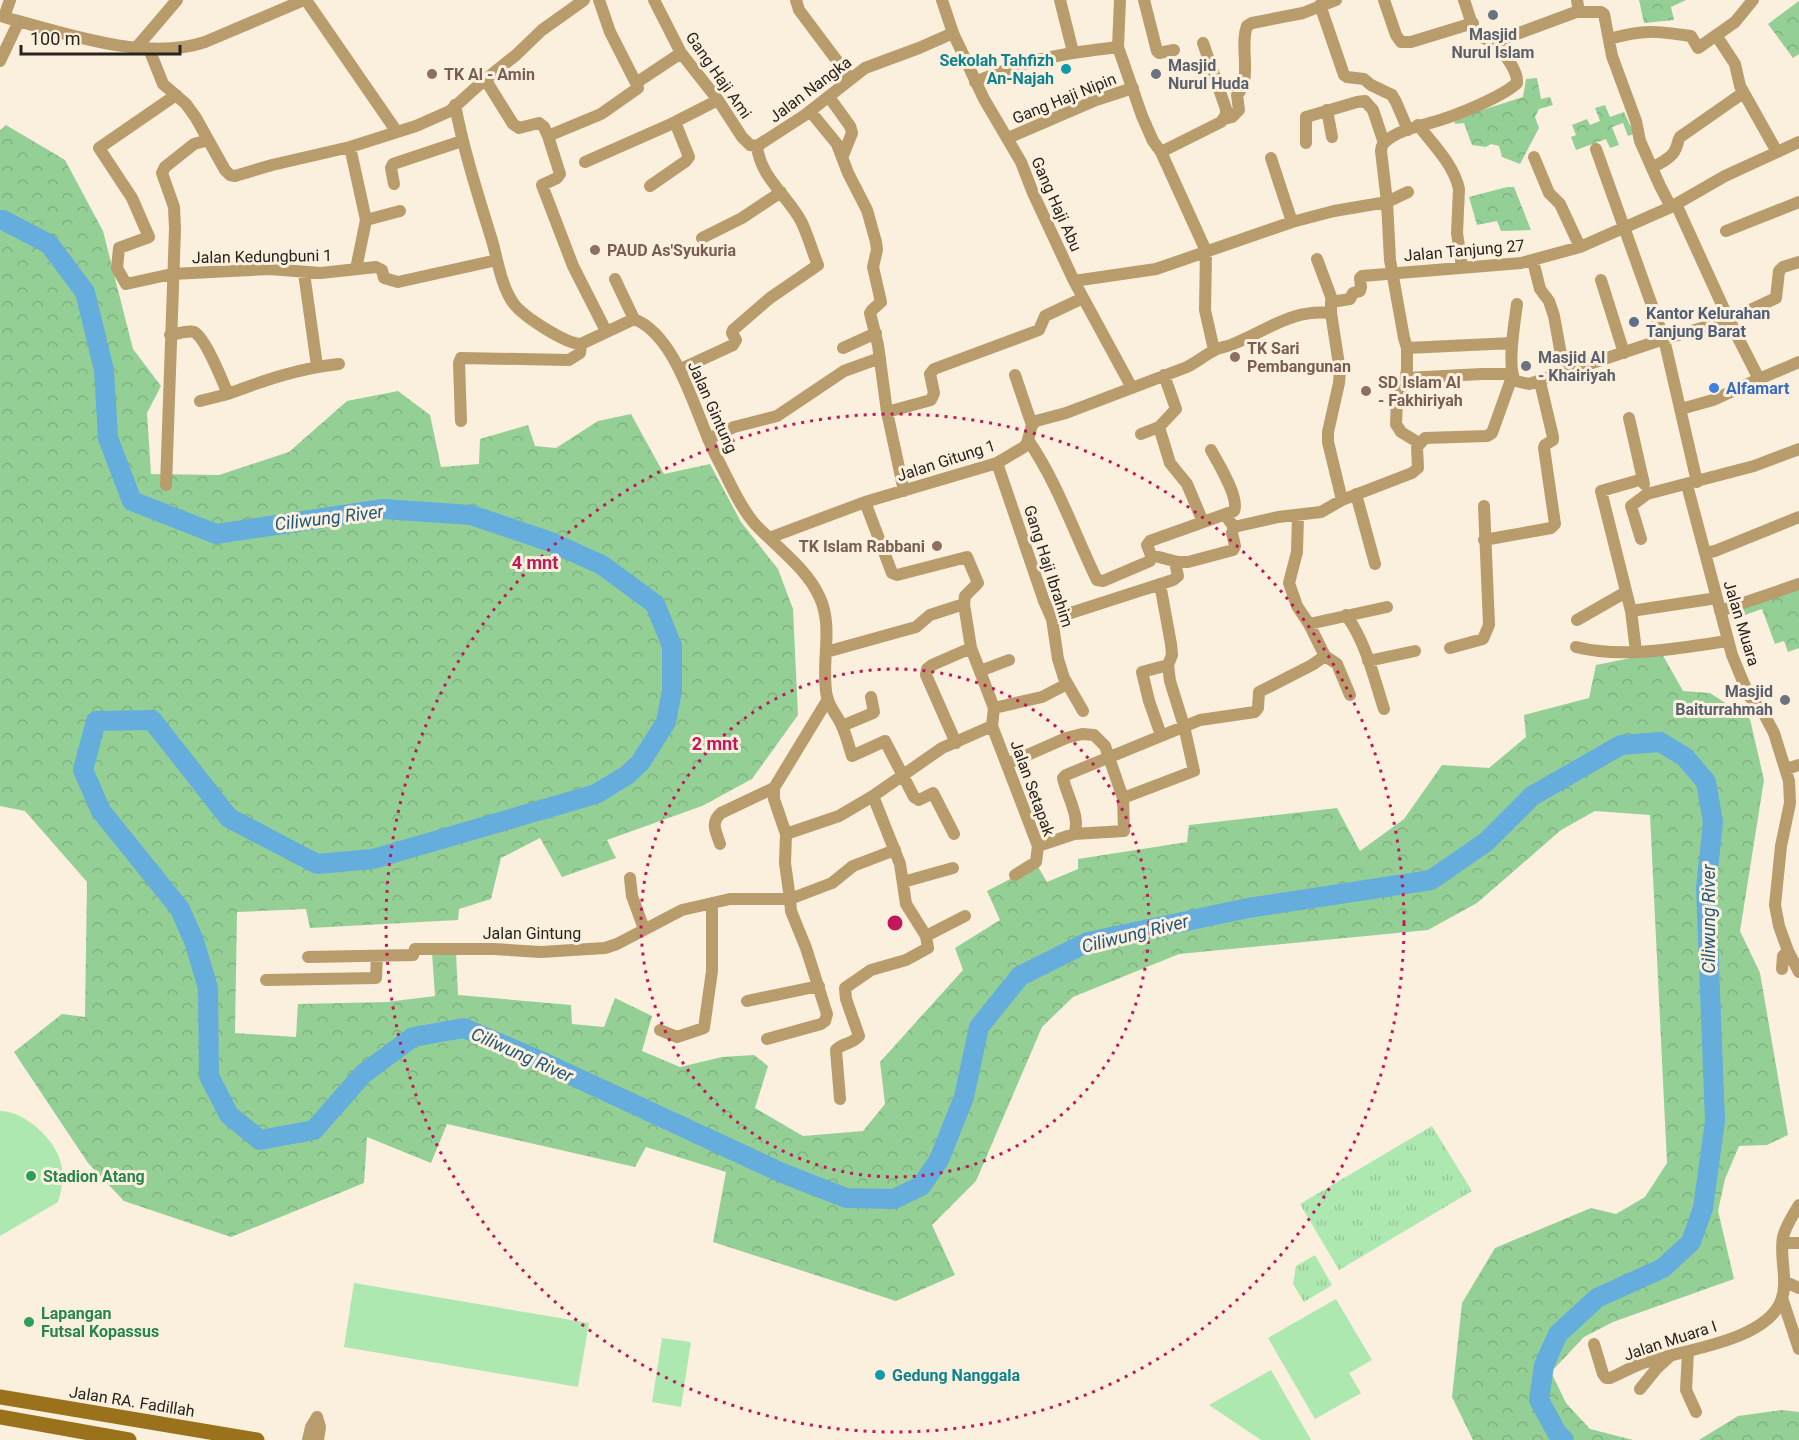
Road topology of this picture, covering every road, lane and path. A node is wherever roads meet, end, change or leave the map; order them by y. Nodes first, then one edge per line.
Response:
1 (10, 0) edge
2 (177, 0) edge
3 (305, 0) edge
4 (584, 0) edge
5 (599, 0) edge
6 (654, 0) edge
7 (796, 0) edge
8 (942, 0) edge
9 (1060, 0) edge
10 (1120, 0) edge
11 (1144, 0) edge
12 (1336, 0) edge
13 (1384, 0) edge
14 (1464, 0) edge
15 (1753, 0) edge
16 (1320, 5) junction
17 (1578, 6) edge
18 (1301, 7) edge
19 (2, 16) edge
20 (19, 21) junction
21 (1473, 23) junction
22 (953, 33) junction
23 (1716, 35) junction
24 (1609, 39) junction
25 (1495, 42) junction
26 (1203, 43) dead end
27 (1118, 47) junction
28 (142, 49) junction
29 (1174, 50) dead end
30 (1073, 52) junction
31 (681, 53) junction
32 (0, 61) edge
33 (850, 78) junction
34 (485, 80) junction
35 (975, 82) junction
36 (636, 83) junction
37 (1133, 88) junction
38 (1743, 93) junction
39 (176, 95) junction
40 (829, 97) junction
41 (718, 100) junction
42 (455, 105) junction
43 (1327, 110) junction
44 (810, 111) junction
45 (1224, 119) junction
46 (675, 122) junction
47 (1413, 128) junction
48 (397, 132) junction
49 (548, 136) junction
50 (1332, 137) dead end
51 (1008, 138) junction
52 (208, 140) junction
53 (462, 141) junction
54 (1799, 142) edge
55 (1306, 143) dead end
56 (1384, 143) junction
57 (757, 146) junction
58 (350, 147) junction
59 (1596, 149) dead end
60 (1161, 152) junction
61 (1777, 152) junction
62 (1534, 157) dead end
63 (842, 158) junction
64 (1272, 158) dead end
65 (585, 162) dead end
66 (1652, 168) junction
67 (394, 184) dead end
68 (650, 186) dead end
69 (781, 192) junction
70 (1408, 192) dead end
71 (1387, 202) junction
72 (1799, 202) edge
73 (1674, 206) junction
74 (400, 211) dead end
75 (366, 220) junction
76 (1292, 222) junction
77 (1625, 227) junction
78 (1726, 231) dead end
79 (702, 238) dead end
80 (1580, 247) junction
81 (1206, 252) junction
82 (1317, 259) dead end
83 (497, 260) junction
84 (1533, 261) junction
85 (1799, 262) edge
86 (1462, 267) junction
87 (356, 269) junction
88 (1393, 272) junction
89 (304, 273) junction
90 (172, 274) junction
91 (615, 279) dead end
92 (1601, 280) dead end
93 (1074, 281) junction
94 (1083, 298) junction
95 (1517, 304) dead end
96 (1332, 307) junction
97 (634, 319) junction
98 (1729, 320) junction
99 (606, 331) junction
100 (876, 333) junction
101 (170, 335) junction
102 (1664, 339) junction
103 (1512, 343) junction
104 (581, 344) junction
105 (843, 348) dead end
106 (1407, 348) junction
107 (1214, 350) junction
108 (1624, 353) junction
109 (880, 358) junction
110 (1799, 362) edge
111 (339, 364) dead end
112 (317, 366) junction
113 (681, 369) junction
114 (1564, 371) junction
115 (1015, 375) dead end
116 (1164, 375) junction
117 (1406, 378) junction
118 (1513, 378) junction
119 (1759, 379) junction
120 (1540, 382) junction
121 (1132, 388) junction
122 (228, 394) junction
123 (200, 401) dead end
124 (1681, 409) junction
125 (887, 412) junction
126 (1629, 418) dead end
127 (461, 421) dead end
128 (1032, 425) junction
129 (1159, 427) junction
130 (1141, 434) dead end
131 (708, 439) junction
132 (1028, 440) junction
133 (1419, 443) junction
134 (1799, 449) edge
135 (1211, 450) dead end
136 (997, 463) junction
137 (1643, 478) junction
138 (1692, 483) junction
139 (166, 485) dead end
140 (904, 491) junction
141 (1356, 494) junction
142 (1647, 494) junction
143 (1342, 500) junction
144 (866, 502) junction
145 (1484, 506) dead end
146 (1225, 514) junction
147 (1298, 515) junction
148 (1799, 517) edge
149 (1203, 522) junction
150 (1234, 527) junction
151 (769, 538) junction
152 (1641, 539) dead end
153 (1484, 540) junction
154 (1705, 553) junction
155 (1151, 555) junction
156 (1178, 562) junction
157 (1375, 564) dead end
158 (1160, 584) junction
159 (1799, 584) edge
160 (1626, 592) junction
161 (1717, 598) junction
162 (964, 604) junction
163 (1387, 607) dead end
164 (1631, 611) junction
165 (1720, 611) junction
166 (1346, 615) junction
167 (1052, 619) junction
168 (1577, 620) dead end
169 (1309, 624) junction
170 (1728, 641) junction
171 (1576, 647) dead end
172 (971, 648) junction
173 (1450, 648) dead end
174 (1415, 651) dead end
175 (1636, 651) junction
176 (826, 652) junction
177 (1325, 656) junction
178 (1009, 660) dead end
179 (1368, 661) junction
180 (1168, 665) junction
181 (980, 671) junction
182 (1066, 684) junction
183 (1350, 695) dead end
184 (871, 697) dead end
185 (828, 699) junction
186 (994, 708) junction
187 (1384, 709) dead end
188 (1083, 711) dead end
189 (842, 726) junction
190 (992, 726) junction
191 (1184, 726) junction
192 (1161, 735) junction
193 (956, 743) junction
194 (1109, 757) junction
195 (1007, 764) junction
196 (1799, 765) edge
197 (1786, 769) junction
198 (901, 776) junction
199 (774, 788) junction
200 (873, 796) junction
201 (1123, 798) junction
202 (786, 834) junction
203 (954, 834) dead end
204 (1074, 834) junction
205 (720, 844) dead end
206 (1038, 846) junction
207 (895, 850) junction
208 (953, 868) dead end
209 (1015, 875) dead end
210 (630, 878) dead end
211 (903, 882) junction
212 (790, 898) junction
213 (712, 903) junction
214 (965, 916) dead end
215 (644, 929) junction
216 (926, 936) junction
217 (1788, 951) junction
218 (377, 956) junction
219 (308, 957) dead end
220 (1782, 969) dead end
221 (1799, 972) edge
222 (266, 980) dead end
223 (819, 986) junction
224 (747, 1001) dead end
225 (660, 1030) dead end
226 (767, 1040) dead end
227 (840, 1099) dead end
228 (1799, 1204) edge
229 (1799, 1243) edge
230 (1782, 1244) junction
231 (1784, 1281) junction
232 (1799, 1288) edge
233 (1782, 1298) junction
234 (1594, 1344) dead end
235 (1799, 1349) edge
236 (1688, 1351) junction
237 (1673, 1355) junction
238 (1640, 1389) dead end
239 (0, 1397) edge
240 (1696, 1412) dead end
241 (0, 1417) edge
242 (129, 1440) edge
243 (257, 1440) edge
244 (308, 1440) edge
245 (318, 1440) edge

1 - 19 street
2 - 28 street
3 - 28 street
3 - 48 street
4 - 34 street
5 - 36 street
6 - 31 street, Gang Haji Ami
7 - 33 street
8 - 22 street
9 - 30 street
10 - 27 street
11 - 29 street
12 - 16 street
13 - 21 street
14 - 21 street
15 - 23 street
16 - 18 street
16 - 47 street
17 - 24 street
17 - 25 street
18 - 45 street
19 - 20 street
20 - 28 street
20 - 32 street
21 - 25 street
22 - 33 street, Jalan Nangka
22 - 35 street, Gang Haji Abu
23 - 24 street
23 - 38 street
24 - 66 street
25 - 47 street
26 - 45 street
27 - 30 street
27 - 37 street
28 - 39 street
30 - 35 street
31 - 36 street
31 - 41 street, Gang Haji Ami
33 - 40 street, Jalan Nangka
34 - 42 street
34 - 49 street
35 - 51 street, Gang Haji Abu
36 - 49 street
37 - 51 street, Gang Haji Nipin
37 - 60 street
38 - 61 street
38 - 66 street
39 - 52 street
39 - 90 street, Jalan Kedungbuni 1
40 - 44 street, Jalan Nangka
40 - 63 street
41 - 46 street
41 - 57 street, Gang Haji Ami
42 - 48 street
42 - 53 street
43 - 50 street
43 - 55 street
43 - 56 street
44 - 57 street, Jalan Nangka
44 - 63 street
45 - 60 street
46 - 65 street
46 - 68 street
47 - 56 street
47 - 86 street
48 - 58 street
49 - 99 street
51 - 93 street, Gang Haji Abu
52 - 58 street
52 - 90 street
53 - 67 street
53 - 83 street
54 - 61 street, Jalan Tanjung 27
56 - 71 street
57 - 69 street, Gang Haji Ami
58 - 75 street
59 - 77 street, Jalan Muara
60 - 81 street
61 - 73 street, Jalan Tanjung 27
62 - 80 street
63 - 100 street
64 - 76 street
66 - 73 street
69 - 79 street
69 - 113 street, Gang Haji Ami
70 - 71 street
71 - 76 street
71 - 88 street
72 - 78 street
73 - 77 street, Jalan Tanjung 27
73 - 98 street
74 - 75 street
75 - 87 street
76 - 81 street
77 - 80 street, Jalan Tanjung 27
77 - 102 street, Jalan Muara
80 - 84 street, Jalan Tanjung 27
81 - 93 street
81 - 107 street
82 - 96 street
83 - 87 street, Jalan Kedungbuni 1
83 - 104 street
84 - 86 street, Jalan Tanjung 27
84 - 114 street
85 - 98 street
86 - 88 street, Jalan Tanjung 27
87 - 89 street, Jalan Kedungbuni 1
88 - 96 street, Jalan Tanjung 27
88 - 106 street
89 - 90 street, Jalan Kedungbuni 1
89 - 112 street
90 - 101 street
91 - 97 street
92 - 108 street
93 - 94 street, Gang Haji Abu
94 - 121 street, Gang Haji Abu
94 - 125 street
95 - 103 street
96 - 107 street
96 - 143 street
97 - 99 street
97 - 113 street, Jalan Gintung
98 - 102 street
98 - 119 street
99 - 104 street
100 - 105 street
100 - 109 street
101 - 122 street
101 - 139 street
102 - 108 street
102 - 124 street, Jalan Muara
103 - 106 street
103 - 118 street
104 - 127 street
106 - 117 street
107 - 116 street
108 - 114 street
109 - 125 street
109 - 131 street
110 - 119 street
111 - 112 street
112 - 122 street
113 - 131 street, Jalan Gintung
114 - 120 street
115 - 128 street
116 - 121 street
116 - 129 street
117 - 118 street
117 - 133 street
118 - 120 street
118 - 133 street
119 - 124 street
120 - 153 street
121 - 128 street
122 - 123 street
124 - 138 street, Jalan Muara
125 - 140 street
126 - 137 street
128 - 132 street
129 - 130 street
129 - 149 street
131 - 151 street, Jalan Gintung
132 - 136 street, Jalan Gitung 1
132 - 155 street
133 - 141 street
134 - 138 street
135 - 146 street
136 - 140 street, Jalan Gitung 1
136 - 167 street, Gang Haji Ibrahim
137 - 142 street
137 - 160 street
138 - 142 street
138 - 154 street, Jalan Muara
140 - 144 street, Jalan Gitung 1
141 - 143 street
141 - 157 street
142 - 152 street
143 - 147 street
144 - 151 street, Jalan Gitung 1
144 - 162 street
145 - 153 street
146 - 149 street
146 - 150 street
147 - 150 street
147 - 169 street
148 - 154 street
149 - 155 street
150 - 156 street
151 - 176 street, Jalan Gintung
153 - 173 street
154 - 161 street, Jalan Muara
155 - 156 street
156 - 158 street
158 - 167 street
158 - 180 street
159 - 165 street
160 - 164 street
160 - 168 street
161 - 164 street
161 - 165 street, Jalan Muara
162 - 172 street
162 - 176 street
163 - 166 street
164 - 175 street
165 - 170 street, Jalan Muara
166 - 169 street
166 - 179 street
167 - 182 street, Gang Haji Ibrahim
169 - 177 street
170 - 175 street
170 - 197 street, Jalan Muara
171 - 175 street
172 - 181 street
172 - 193 street
174 - 179 street
176 - 185 street, Jalan Gintung
177 - 183 street
177 - 191 street
178 - 181 street
179 - 187 street
180 - 191 street
180 - 192 street
181 - 186 street
182 - 186 street
182 - 188 street, Gang Haji Ibrahim
184 - 189 street
185 - 189 street, Jalan Gintung
185 - 199 street
186 - 190 street
189 - 198 street, Jalan Gintung
190 - 193 street
190 - 195 street, Jalan Setapak
191 - 192 street
191 - 201 street
192 - 194 street
193 - 198 street
194 - 195 street
194 - 201 street
194 - 204 street
195 - 206 street, Jalan Setapak
196 - 197 street
197 - 217 street, Jalan Muara
198 - 200 street
198 - 203 street, Jalan Gintung
199 - 202 street
199 - 205 street
200 - 202 street
200 - 207 street
201 - 204 street
202 - 212 street
204 - 206 street
206 - 209 street, Jalan Setapak
207 - 211 street
207 - 212 street, Jalan Gintung
208 - 211 street
210 - 215 street
211 - 216 street
212 - 213 street, Jalan Gintung
212 - 223 street
213 - 215 street, Jalan Gintung
213 - 225 street
214 - 216 street
215 - 218 street, Jalan Gintung
216 - 227 street
217 - 220 street
217 - 221 street, Jalan Muara
218 - 219 street, Jalan Gintung
218 - 222 street
223 - 224 street
223 - 226 street
228 - 230 street
229 - 230 street
230 - 231 street
231 - 232 street
231 - 233 street
233 - 235 street
233 - 236 street, Jalan Muara I
234 - 237 street, Jalan Muara I
236 - 237 street, Jalan Muara I
236 - 240 street
237 - 238 street
239 - 243 main road, Jalan RA. Fadillah
241 - 242 main road
244 - 245 street

